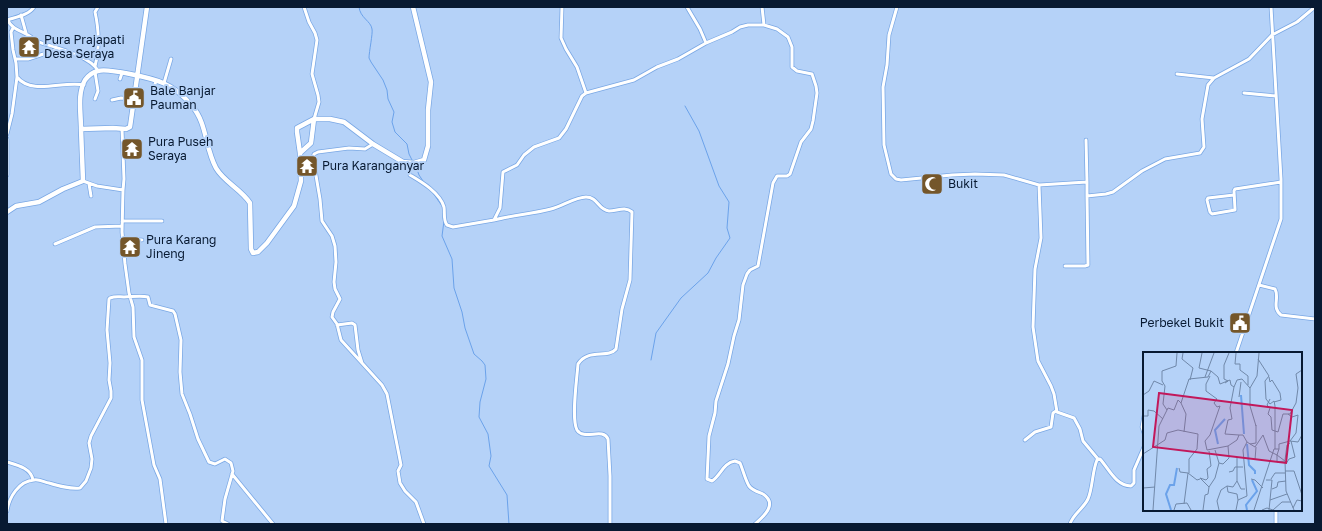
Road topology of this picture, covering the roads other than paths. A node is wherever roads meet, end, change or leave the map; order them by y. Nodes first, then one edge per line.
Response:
1 (34, 7) edge
2 (98, 7) edge
3 (147, 7) edge
4 (304, 7) edge
5 (413, 7) edge
6 (562, 7) edge
7 (687, 7) edge
8 (762, 7) edge
9 (897, 7) edge
10 (1271, 7) edge
11 (1315, 7) edge
12 (21, 16) junction
13 (7, 19) edge
14 (764, 25) junction
15 (13, 28) junction
16 (26, 33) junction
17 (1272, 35) junction
18 (706, 43) junction
19 (60, 49) junction
20 (16, 59) junction
21 (171, 59) dead end
22 (95, 66) junction
23 (97, 72) junction
24 (122, 73) junction
25 (1177, 74) dead end
26 (138, 76) junction
27 (17, 77) junction
28 (1214, 78) junction
29 (120, 79) dead end
30 (156, 81) junction
31 (84, 85) junction
32 (165, 86) junction
33 (157, 91) dead end
34 (586, 93) junction
35 (1244, 93) dead end
36 (1276, 96) junction
37 (95, 99) dead end
38 (134, 99) junction
39 (112, 100) dead end
40 (314, 120) junction
41 (81, 129) junction
42 (122, 129) junction
43 (7, 134) edge
44 (7, 139) edge
45 (1086, 140) dead end
46 (373, 144) junction
47 (300, 153) junction
48 (408, 163) junction
49 (7, 175) edge
50 (83, 181) junction
51 (1087, 182) junction
52 (1281, 182) junction
53 (89, 184) junction
54 (1039, 185) junction
55 (122, 190) junction
56 (1234, 195) junction
57 (91, 196) dead end
58 (1087, 196) junction
59 (7, 212) edge
60 (122, 220) junction
61 (494, 220) junction
62 (162, 221) dead end
63 (122, 226) junction
64 (123, 240) junction
65 (142, 240) dead end
66 (55, 244) dead end
67 (1065, 266) dead end
68 (1259, 285) junction
69 (130, 297) junction
70 (1315, 319) edge
71 (337, 325) junction
72 (1236, 352) edge
73 (362, 363) junction
74 (1056, 411) junction
75 (1025, 440) dead end
76 (1143, 449) edge
77 (1139, 457) junction
78 (1143, 458) edge
79 (1098, 459) junction
80 (7, 462) edge
81 (232, 474) junction
82 (33, 480) junction
83 (7, 511) edge
84 (1276, 511) edge
85 (166, 524) edge
86 (228, 524) edge
87 (273, 524) edge
88 (424, 524) edge
89 (610, 524) edge
90 (755, 524) edge
91 (1070, 524) edge
92 (1276, 524) edge

1 - 12 street
2 - 22 street
3 - 26 street
4 - 40 street
5 - 48 street
6 - 34 street
7 - 18 street
8 - 14 street
9 - 54 street
10 - 17 street
11 - 17 street
12 - 13 street
12 - 16 street
13 - 15 street
14 - 18 street
14 - 90 street
15 - 16 street
15 - 20 street
16 - 19 street
17 - 28 street
17 - 36 street
18 - 34 street
19 - 20 street
19 - 22 street
20 - 27 street
21 - 32 street
22 - 23 street
23 - 24 street
23 - 31 street
23 - 37 street
24 - 26 street
24 - 29 street
25 - 28 street
26 - 30 street
26 - 38 street
27 - 31 street
27 - 43 street
28 - 58 street
30 - 32 street
30 - 33 street
31 - 41 street
32 - 47 street
34 - 61 street
35 - 36 street
36 - 52 street
38 - 39 street
38 - 42 street
40 - 46 street
40 - 47 street
40 - 47 street
41 - 42 street
41 - 50 street
42 - 55 street
44 - 49 street
45 - 51 street
46 - 48 street
46 - 71 street
48 - 61 street
50 - 53 street
50 - 59 street
51 - 54 street
51 - 58 street
52 - 56 street
52 - 68 street
53 - 55 street
53 - 57 street
54 - 74 street
55 - 60 street
56 - 56 street
58 - 67 street
60 - 62 street
60 - 63 street
61 - 89 street
63 - 64 street
63 - 66 street
64 - 65 street
64 - 69 street
68 - 70 street
68 - 72 street
69 - 81 street
69 - 82 street
69 - 85 street
71 - 73 street
71 - 73 street
73 - 88 street
74 - 75 street
74 - 79 street
76 - 77 street
77 - 78 street
77 - 79 street
79 - 91 street
80 - 82 street
81 - 86 street
81 - 87 street
82 - 83 street
84 - 92 street

